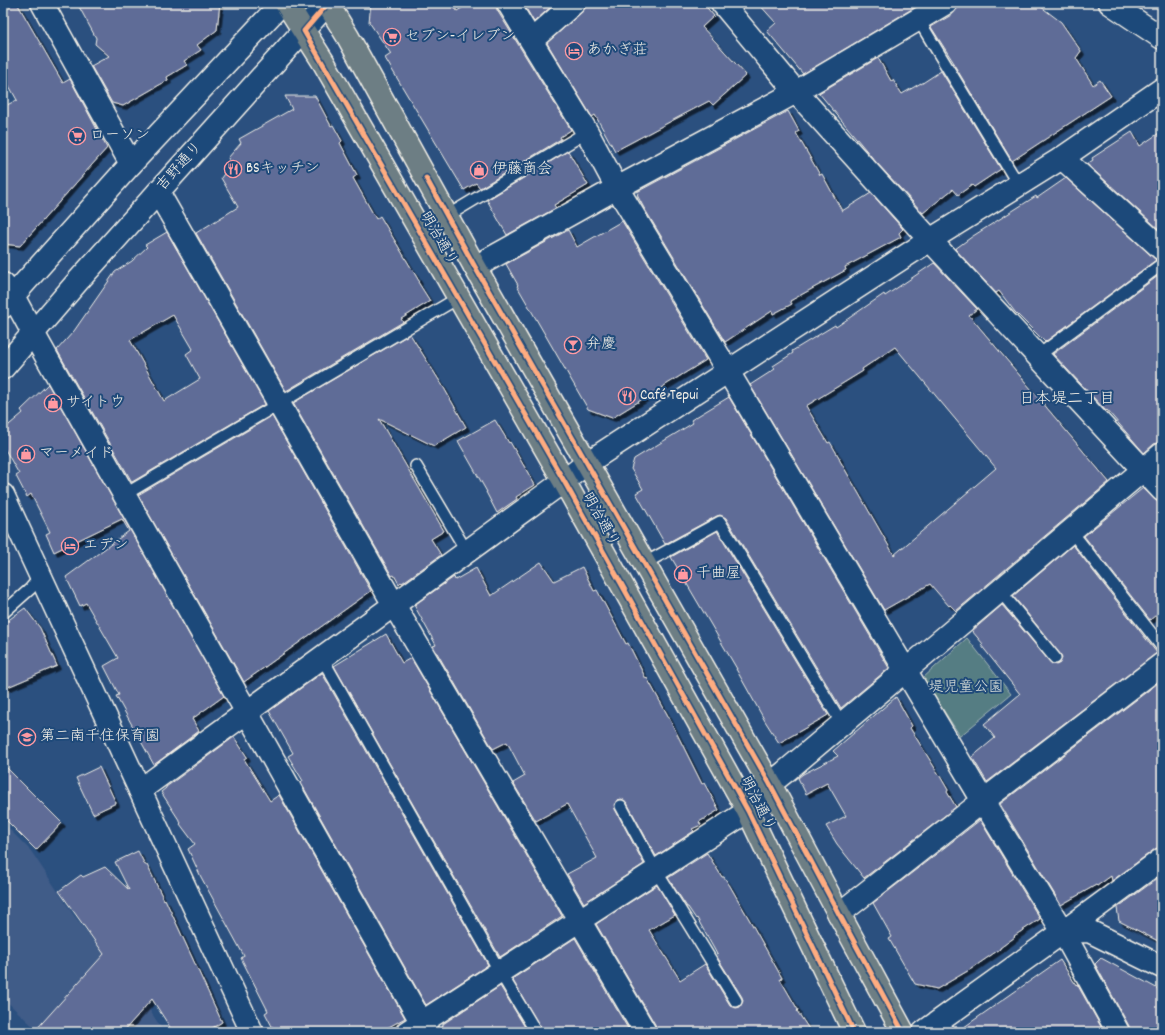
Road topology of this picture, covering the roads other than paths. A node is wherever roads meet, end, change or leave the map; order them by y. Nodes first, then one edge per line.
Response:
1 (42, 3) edge
2 (282, 3) edge
3 (286, 3) edge
4 (328, 3) edge
5 (508, 3) edge
6 (574, 3) edge
7 (722, 3) edge
8 (946, 3) edge
9 (1110, 3) edge
10 (918, 19) junction
11 (304, 31) junction
12 (1162, 38) edge
13 (531, 41) junction
14 (1162, 89) edge
15 (796, 92) junction
16 (587, 132) junction
17 (1062, 158) junction
18 (131, 164) junction
19 (1018, 184) junction
20 (617, 188) junction
21 (158, 192) junction
22 (447, 216) junction
23 (930, 240) junction
24 (1162, 249) edge
25 (1162, 264) edge
26 (475, 266) junction
27 (6, 296) edge
28 (458, 298) junction
29 (33, 333) junction
30 (1039, 355) junction
31 (3, 368) edge
32 (728, 371) junction
33 (279, 403) junction
34 (1162, 454) edge
35 (587, 463) junction
36 (416, 466) dead end
37 (1143, 469) junction
38 (564, 481) junction
39 (1162, 490) edge
40 (3, 495) edge
41 (124, 495) junction
42 (1071, 531) junction
43 (467, 552) junction
44 (645, 563) junction
45 (40, 576) junction
46 (1000, 591) junction
47 (394, 605) junction
48 (3, 613) edge
49 (1162, 647) edge
50 (322, 658) junction
51 (1055, 658) dead end
52 (1162, 664) edge
53 (905, 670) junction
54 (248, 712) junction
55 (842, 724) junction
56 (770, 784) junction
57 (140, 790) junction
58 (983, 801) junction
59 (621, 806) dead end
60 (748, 811) junction
61 (1162, 859) edge
62 (656, 871) junction
63 (839, 914) junction
64 (579, 920) junction
65 (1063, 932) junction
66 (1162, 968) edge
67 (500, 972) junction
68 (736, 1001) dead end
69 (419, 1029) edge
70 (252, 1032) edge
71 (536, 1032) edge
72 (645, 1032) edge
73 (854, 1032) edge
74 (904, 1032) edge
75 (924, 1032) edge
76 (1118, 1032) edge

1 - 18 street
2 - 18 street
3 - 11 main road, 明治通り
4 - 11 street, 吉野通り
4 - 22 main road, 明治通り
5 - 13 street
6 - 13 street
7 - 15 street
8 - 10 street
9 - 12 street
10 - 15 street
10 - 19 lane
11 - 21 street, 吉野通り
11 - 28 main road, 明治通り
13 - 16 street
14 - 17 street
15 - 20 street
15 - 23 street
16 - 20 street
16 - 22 lane
17 - 19 street
17 - 24 street
18 - 27 street
19 - 23 street
20 - 26 street
20 - 32 street
21 - 29 street, 吉野通り
21 - 33 street
22 - 26 main road, 明治通り
23 - 30 street
23 - 32 street
25 - 30 lane
26 - 35 main road, 明治通り
27 - 29 street
28 - 33 lane
28 - 38 main road, 明治通り
29 - 31 street, 吉野通り
29 - 41 street
30 - 37 street
32 - 35 street
32 - 53 street
33 - 41 lane
33 - 47 street
34 - 37 street
35 - 38 street
35 - 44 main road, 明治通り
36 - 43 lane
37 - 39 street
37 - 42 street
38 - 43 street
38 - 60 main road, 明治通り
40 - 45 street
41 - 54 street
42 - 46 street
42 - 49 lane
43 - 47 street
44 - 55 lane
44 - 56 main road, 明治通り
45 - 48 lane
45 - 57 street
46 - 51 lane
46 - 53 street
47 - 50 street
47 - 64 street
50 - 54 street
50 - 67 lane
52 - 58 street
53 - 55 street
53 - 58 street
54 - 57 street
54 - 69 street
55 - 56 street
56 - 60 street
56 - 63 main road, 明治通り
57 - 70 street
58 - 63 street
58 - 65 street
59 - 62 lane
60 - 62 street
60 - 73 main road, 明治通り
61 - 65 street
62 - 64 street
62 - 68 lane
63 - 74 main road, 明治通り
64 - 67 street
64 - 72 street
65 - 66 street
65 - 75 street
65 - 76 street
67 - 69 street
67 - 71 lane

